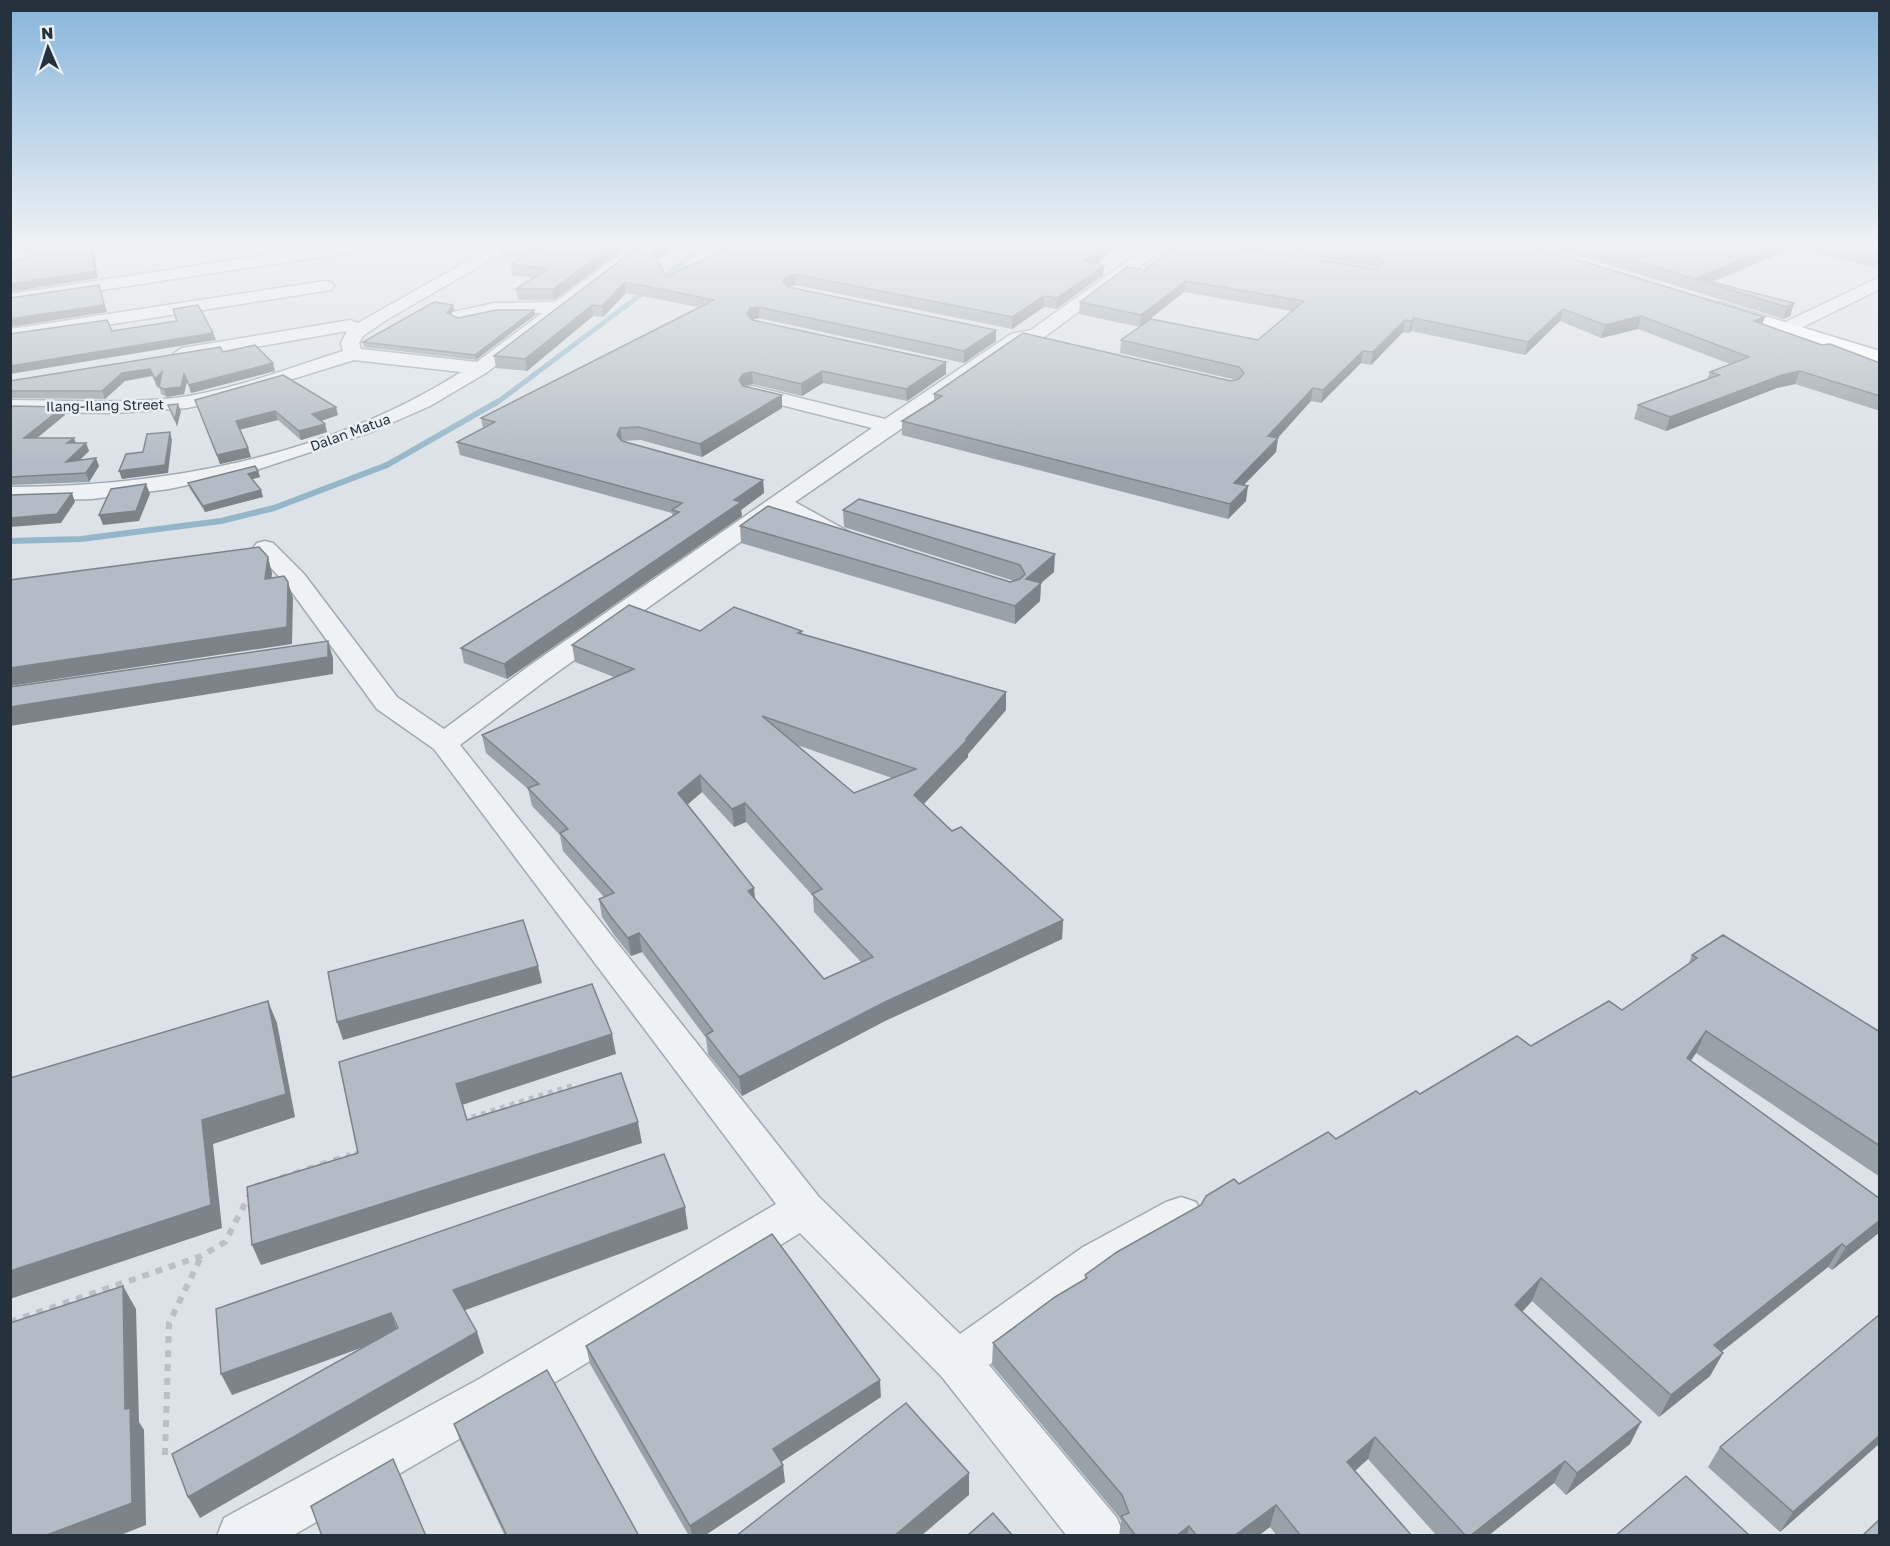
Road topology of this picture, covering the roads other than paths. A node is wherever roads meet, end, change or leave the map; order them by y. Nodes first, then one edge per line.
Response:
1 (141, 319) edge
2 (346, 319) edge
3 (370, 319) edge
4 (545, 319) edge
5 (1052, 319) edge
6 (1753, 319) edge
7 (1805, 319) edge
8 (352, 329) junction
9 (1785, 329) junction
10 (995, 333) edge
11 (10, 335) edge
12 (1024, 338) junction
13 (1060, 345) edge
14 (353, 354) junction
15 (164, 357) edge
16 (1880, 358) edge
17 (480, 369) junction
18 (752, 392) edge
19 (10, 406) edge
20 (891, 427) junction
21 (10, 494) edge
22 (783, 494) junction
23 (870, 546) edge
24 (265, 548) dead end
25 (444, 743) junction
26 (804, 1209) junction
27 (1181, 1214) edge
28 (958, 1362) junction
29 (242, 1536) edge
30 (1099, 1536) edge

1 - 11 street
2 - 8 street
3 - 8 street
4 - 17 street, Dalan Matua
5 - 12 street
6 - 9 main road
7 - 9 street
8 - 14 street
8 - 15 street
9 - 16 main road
10 - 12 street
12 - 13 street
12 - 20 street
14 - 17 street, Ilang-Ilang Street
14 - 19 street, Ilang-Ilang Street
17 - 21 street, Dalan Matua
18 - 20 street
20 - 22 street
22 - 23 street
22 - 25 street
24 - 25 street
25 - 26 street
26 - 28 street
26 - 29 street
27 - 28 street
28 - 30 street

